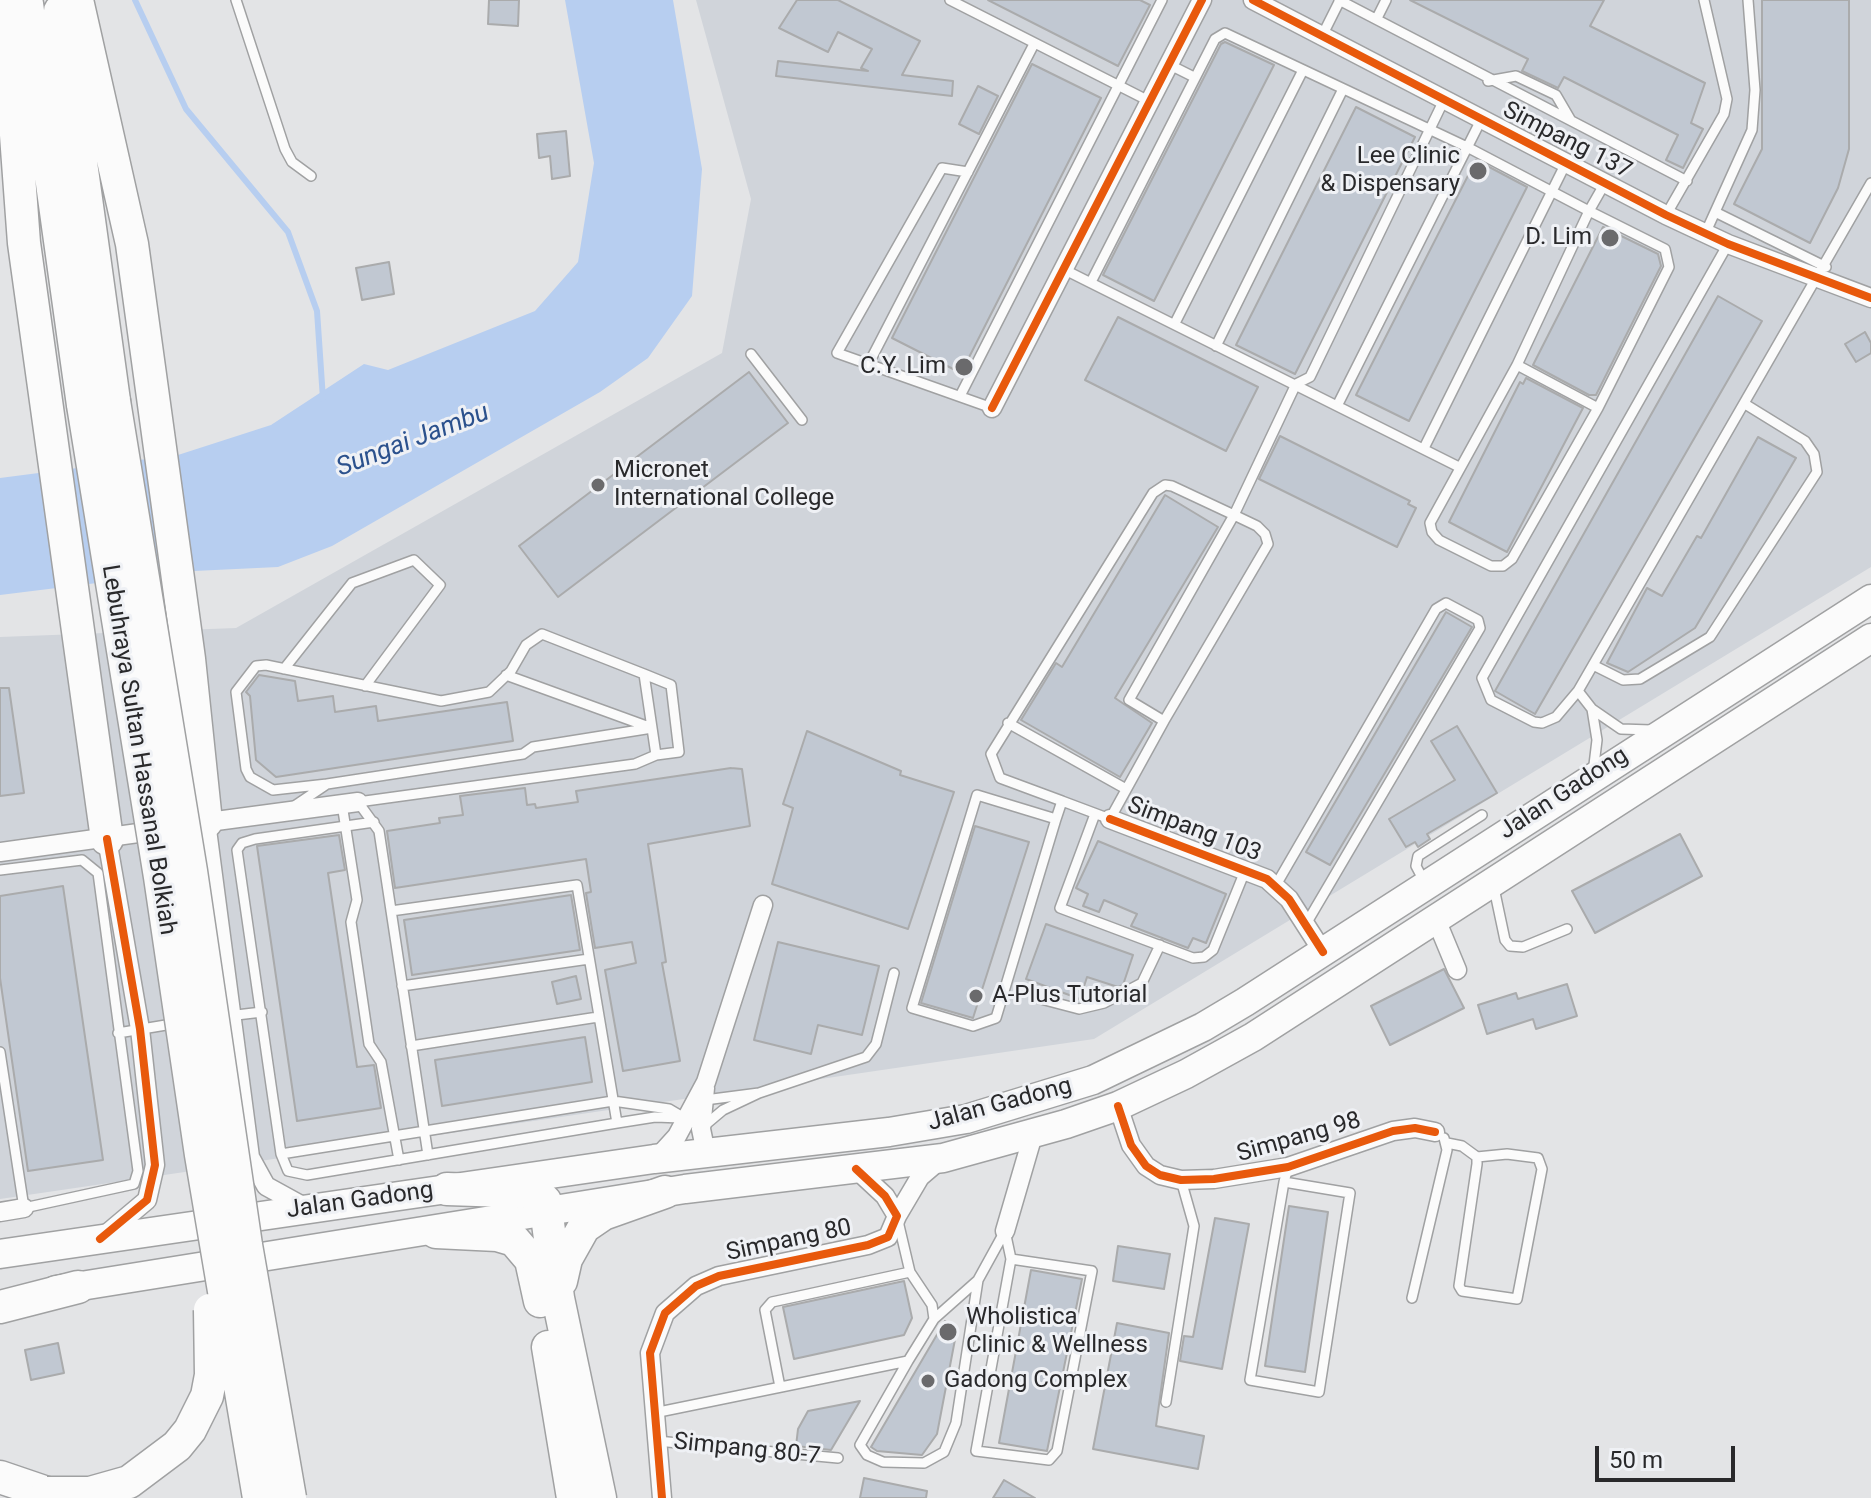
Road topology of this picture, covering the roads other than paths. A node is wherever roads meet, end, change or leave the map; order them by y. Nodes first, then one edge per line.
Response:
1 (6, 0) edge
2 (26, 0) edge
3 (58, 0) edge
4 (77, 0) edge
5 (236, 0) edge
6 (950, 0) edge
7 (1162, 0) edge
8 (1202, 0) edge
9 (1253, 0) edge
10 (1340, 0) edge
11 (1386, 0) edge
12 (1704, 0) edge
13 (1748, 0) edge
14 (1377, 18) junction
15 (1322, 36) junction
16 (1034, 44) junction
17 (1168, 64) junction
18 (1303, 70) junction
19 (1194, 77) junction
20 (1488, 81) junction
21 (1121, 87) junction
22 (1342, 91) junction
23 (1149, 101) junction
24 (1443, 102) junction
25 (1481, 120) junction
26 (1571, 121) junction
27 (1430, 130) junction
28 (1467, 147) junction
29 (1566, 163) junction
30 (968, 172) junction
31 (311, 176) dead end
32 (1687, 181) junction
33 (1605, 183) junction
34 (1871, 183) edge
35 (1552, 190) junction
36 (1589, 211) junction
37 (1715, 212) junction
38 (1666, 215) junction
39 (1705, 234) junction
40 (1728, 244) junction
41 (1063, 269) junction
42 (1822, 273) junction
43 (1091, 282) junction
44 (1870, 297) edge
45 (1175, 323) junction
46 (1216, 346) junction
47 (751, 354) dead end
48 (869, 363) junction
49 (1517, 365) junction
50 (1296, 384) junction
51 (960, 396) junction
52 (99, 403) junction
53 (1338, 404) junction
54 (1745, 404) junction
55 (992, 408) joint
56 (1598, 408) junction
57 (802, 420) dead end
58 (1424, 448) junction
59 (1459, 467) junction
60 (1234, 515) junction
61 (1871, 599) edge
62 (1871, 638) edge
63 (1786, 653) junction
64 (1832, 662) junction
65 (1593, 665) junction
66 (284, 669) junction
67 (644, 674) junction
68 (506, 675) junction
69 (365, 686) junction
70 (1578, 691) junction
71 (1592, 709) junction
72 (1164, 721) junction
73 (1008, 723) junction
74 (652, 728) junction
75 (1662, 731) junction
76 (656, 755) junction
77 (1593, 775) junction
78 (327, 784) junction
79 (1126, 789) junction
80 (1062, 801) junction
81 (350, 803) junction
82 (286, 811) junction
83 (1482, 815) dead end
84 (1103, 816) junction
85 (1056, 819) junction
86 (206, 822) junction
87 (374, 822) junction
88 (346, 826) junction
89 (107, 839) junction
90 (0, 852) edge
91 (0, 870) edge
92 (1245, 871) junction
93 (1493, 881) junction
94 (1425, 884) junction
95 (1276, 885) junction
96 (763, 905) dead end
97 (391, 911) junction
98 (1435, 917) junction
99 (1306, 924) junction
100 (1567, 929) dead end
101 (1160, 945) junction
102 (1323, 952) junction
103 (589, 959) junction
104 (1457, 970) dead end
105 (894, 973) dead end
106 (402, 986) junction
107 (1037, 998) dead end
108 (262, 1012) junction
109 (229, 1016) junction
110 (598, 1017) junction
111 (140, 1029) junction
112 (118, 1033) junction
113 (411, 1046) junction
114 (0, 1052) edge
115 (705, 1091) junction
116 (759, 1093) junction
117 (613, 1101) junction
118 (1118, 1106) junction
119 (685, 1118) junction
120 (617, 1123) junction
121 (423, 1129) junction
122 (394, 1134) junction
123 (1033, 1135) junction
124 (1441, 1137) junction
125 (704, 1141) junction
126 (281, 1154) junction
127 (428, 1155) junction
128 (1477, 1157) junction
129 (943, 1158) junction
130 (654, 1159) junction
131 (399, 1160) junction
132 (856, 1169) junction
133 (1286, 1174) junction
134 (1181, 1180) junction
135 (447, 1189) junction
136 (665, 1192) junction
137 (208, 1200) junction
138 (24, 1208) junction
139 (306, 1209) junction
140 (0, 1212) edge
141 (547, 1212) junction
142 (898, 1218) junction
143 (1005, 1231) junction
144 (436, 1232) junction
145 (100, 1239) junction
146 (0, 1254) edge
147 (1011, 1259) junction
148 (910, 1272) junction
149 (978, 1280) junction
150 (78, 1287) junction
151 (0, 1298) edge
152 (558, 1298) junction
153 (1412, 1298) dead end
154 (0, 1307) edge
155 (934, 1319) junction
156 (908, 1361) junction
157 (780, 1387) junction
158 (1166, 1402) dead end
159 (654, 1413) junction
160 (657, 1441) junction
161 (838, 1458) dead end
162 (0, 1477) edge
163 (259, 1498) edge
164 (290, 1498) edge
165 (573, 1498) edge
166 (600, 1498) edge
167 (662, 1498) edge

1 - 89 highway
2 - 52 highway, Lebuhraya Sultan Hassanal Bolkiah
3 - 52 highway, Lebuhraya Sultan Hassanal Bolkiah
4 - 86 highway
5 - 31 lane
6 - 16 lane
7 - 21 lane
8 - 17 street
9 - 15 street, Simpang 137
10 - 14 lane
10 - 15 lane
11 - 14 lane
12 - 32 lane
13 - 37 lane
14 - 20 lane
15 - 24 street, Simpang 137
16 - 21 lane
16 - 30 lane
17 - 19 lane
17 - 23 street
18 - 19 lane
18 - 22 lane
18 - 45 lane
19 - 43 lane
20 - 26 lane
20 - 26 lane
21 - 23 lane
21 - 51 lane
22 - 27 lane
22 - 46 lane
23 - 41 street
24 - 25 street, Simpang 137
24 - 27 lane
25 - 28 lane
25 - 29 street, Simpang 137
26 - 32 lane
27 - 28 lane
27 - 50 lane
28 - 35 lane
28 - 53 lane
29 - 33 street, Simpang 137
29 - 35 lane
30 - 48 lane
30 - 48 lane
32 - 38 lane
33 - 36 lane
33 - 38 street, Simpang 137
34 - 42 lane
35 - 36 lane
35 - 58 lane
36 - 49 lane
36 - 56 lane
37 - 39 lane
37 - 42 lane
38 - 39 street, Simpang 137
39 - 40 street, Simpang 137
40 - 42 street, Simpang 137
40 - 70 lane
41 - 43 lane
41 - 55 street
42 - 44 street, Simpang 137
42 - 54 lane
43 - 45 lane
45 - 46 lane
46 - 50 lane
47 - 57 lane
48 - 51 lane
49 - 56 lane
49 - 59 lane
50 - 53 lane
50 - 60 lane
51 - 55 lane
52 - 137 highway, Lebuhraya Sultan Hassanal Bolkiah, bridge
52 - 164 highway, Lebuhraya Sultan Hassanal Bolkiah, bridge
53 - 58 lane
54 - 65 lane
54 - 65 lane
56 - 59 lane
58 - 59 lane
60 - 72 lane
60 - 72 lane
60 - 73 lane
61 - 63 main road, Jalan Gadong
62 - 64 main road, Jalan Gadong
63 - 64 main road
63 - 75 main road, Jalan Gadong
64 - 93 main road, Jalan Gadong
65 - 70 lane
66 - 69 lane
66 - 69 lane
66 - 78 lane
67 - 68 lane
67 - 74 lane
67 - 76 lane
68 - 69 lane
68 - 74 lane
70 - 71 lane
71 - 75 lane
71 - 77 lane
72 - 79 lane
73 - 79 lane
73 - 80 lane
74 - 76 lane
74 - 78 lane
75 - 77 main road, Jalan Gadong
76 - 81 lane
77 - 94 main road, Jalan Gadong
78 - 82 lane
79 - 84 lane
80 - 84 lane
80 - 85 lane
81 - 82 street
81 - 87 lane
81 - 88 lane
82 - 86 street
83 - 94 lane
84 - 92 street, Simpang 103
84 - 101 lane
85 - 85 lane
86 - 89 street
86 - 109 street
87 - 88 lane
87 - 97 lane
88 - 108 lane
88 - 122 lane
89 - 90 street
89 - 111 street
91 - 112 lane
92 - 95 street, Simpang 103
92 - 101 lane
93 - 98 main road, Jalan Gadong
93 - 100 lane
94 - 102 main road, Jalan Gadong
95 - 99 street, Simpang 103
95 - 99 lane
96 - 115 street
97 - 103 lane
97 - 106 lane
98 - 104 street
98 - 118 main road, Jalan Gadong
99 - 102 street, Simpang 103
101 - 107 lane
102 - 125 main road, Jalan Gadong
103 - 106 lane
103 - 110 lane
105 - 116 lane
106 - 113 lane
108 - 109 lane
108 - 126 lane
109 - 111 lane
109 - 139 street
110 - 113 lane
110 - 117 lane
111 - 112 lane
111 - 145 street
112 - 138 lane
113 - 121 lane
114 - 138 lane
115 - 116 lane
115 - 119 street
115 - 125 street
116 - 125 lane
117 - 119 lane
117 - 120 lane
117 - 121 lane
118 - 123 main road, Jalan Gadong
118 - 134 street, Simpang 98
119 - 120 lane
119 - 125 lane
119 - 130 street
120 - 127 lane
121 - 122 lane
121 - 127 lane
122 - 126 lane
122 - 131 lane
123 - 129 main road, Jalan Gadong
123 - 143 street
124 - 128 lane
124 - 133 street, Simpang 98
124 - 153 lane
125 - 130 main road, Jalan Gadong
126 - 131 lane
127 - 131 lane
128 - 128 lane
129 - 132 main road, Jalan Gadong
129 - 142 street, Simpang 80
130 - 135 main road, Jalan Gadong
132 - 136 main road, Jalan Gadong
132 - 142 street
133 - 133 lane
133 - 134 street, Simpang 98
134 - 158 lane
135 - 139 main road, Jalan Gadong
135 - 141 highway
136 - 141 main road, Jalan Gadong
136 - 152 highway
137 - 162 highway, bridge
137 - 163 highway, Lebuhraya Sultan Hassanal Bolkiah, bridge
138 - 140 street
139 - 145 main road, Jalan Gadong
141 - 144 main road, Jalan Gadong
141 - 152 highway
142 - 148 lane
142 - 159 street, Simpang 80
143 - 147 lane
143 - 149 lane
144 - 150 main road, Jalan Gadong
144 - 165 highway
145 - 146 main road, Jalan Gadong
147 - 147 lane
148 - 155 lane
148 - 157 lane
149 - 155 lane
149 - 156 lane
150 - 151 main road, Jalan Gadong
150 - 154 highway
152 - 166 highway
155 - 156 lane
156 - 157 lane
157 - 159 lane
159 - 160 street, Simpang 80
160 - 161 lane, Simpang 80-7
160 - 167 street, Simpang 80

